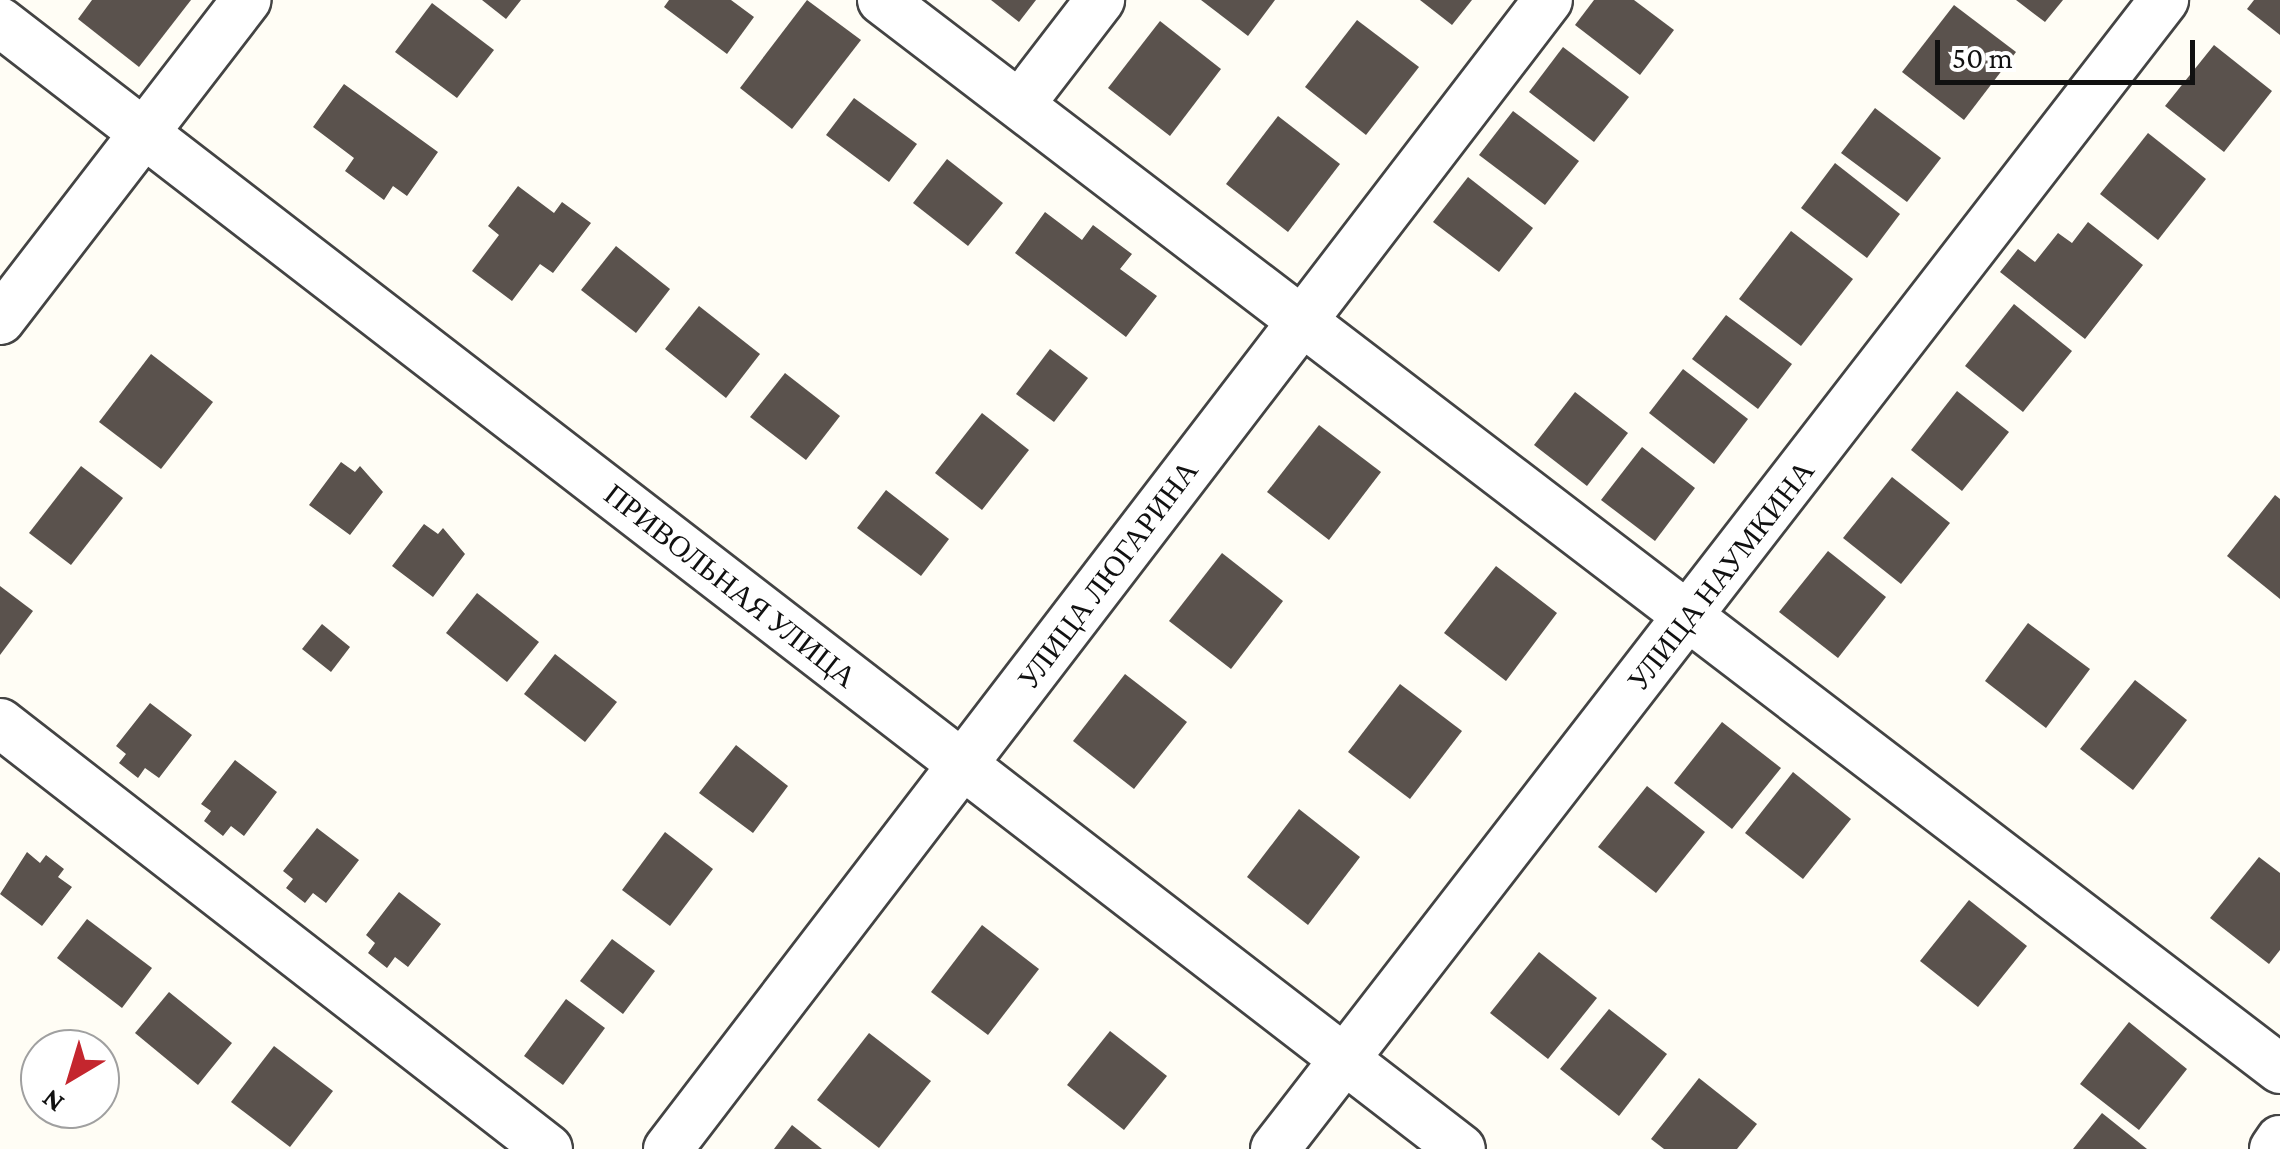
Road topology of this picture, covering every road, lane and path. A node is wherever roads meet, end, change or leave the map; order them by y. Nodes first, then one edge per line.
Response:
1 (246, 0) edge
2 (882, 0) edge
3 (1100, 0) edge
4 (1548, 0) edge
5 (2164, 0) edge
6 (0, 22) edge
7 (1021, 104) junction
8 (143, 134) junction
9 (1301, 319) junction
10 (0, 320) edge
11 (1690, 617) junction
12 (0, 723) edge
13 (963, 766) junction
14 (1345, 1057) junction
15 (2280, 1069) edge
16 (2280, 1140) edge
17 (548, 1149) edge
18 (668, 1149) edge
19 (1275, 1149) edge
20 (1461, 1149) edge
21 (2274, 1149) edge

1 - 8 street
2 - 7 street
3 - 7 street
4 - 9 street, УЛИЦА ЛЮГАРИНА
5 - 11 street, УЛИЦА НАУМКИНА
6 - 8 street, ПРИВОЛЬНАЯ УЛИЦА
7 - 9 street
8 - 10 street
8 - 13 street, ПРИВОЛЬНАЯ УЛИЦА
9 - 11 street
9 - 13 street, УЛИЦА ЛЮГАРИНА
11 - 14 street, УЛИЦА НАУМКИНА
11 - 15 street
12 - 17 street
13 - 14 street, ПРИВОЛЬНАЯ УЛИЦА
13 - 18 street, УЛИЦА ЛЮГАРИНА
14 - 19 street, УЛИЦА НАУМКИНА
14 - 20 street, ПРИВОЛЬНАЯ УЛИЦА
16 - 21 street

